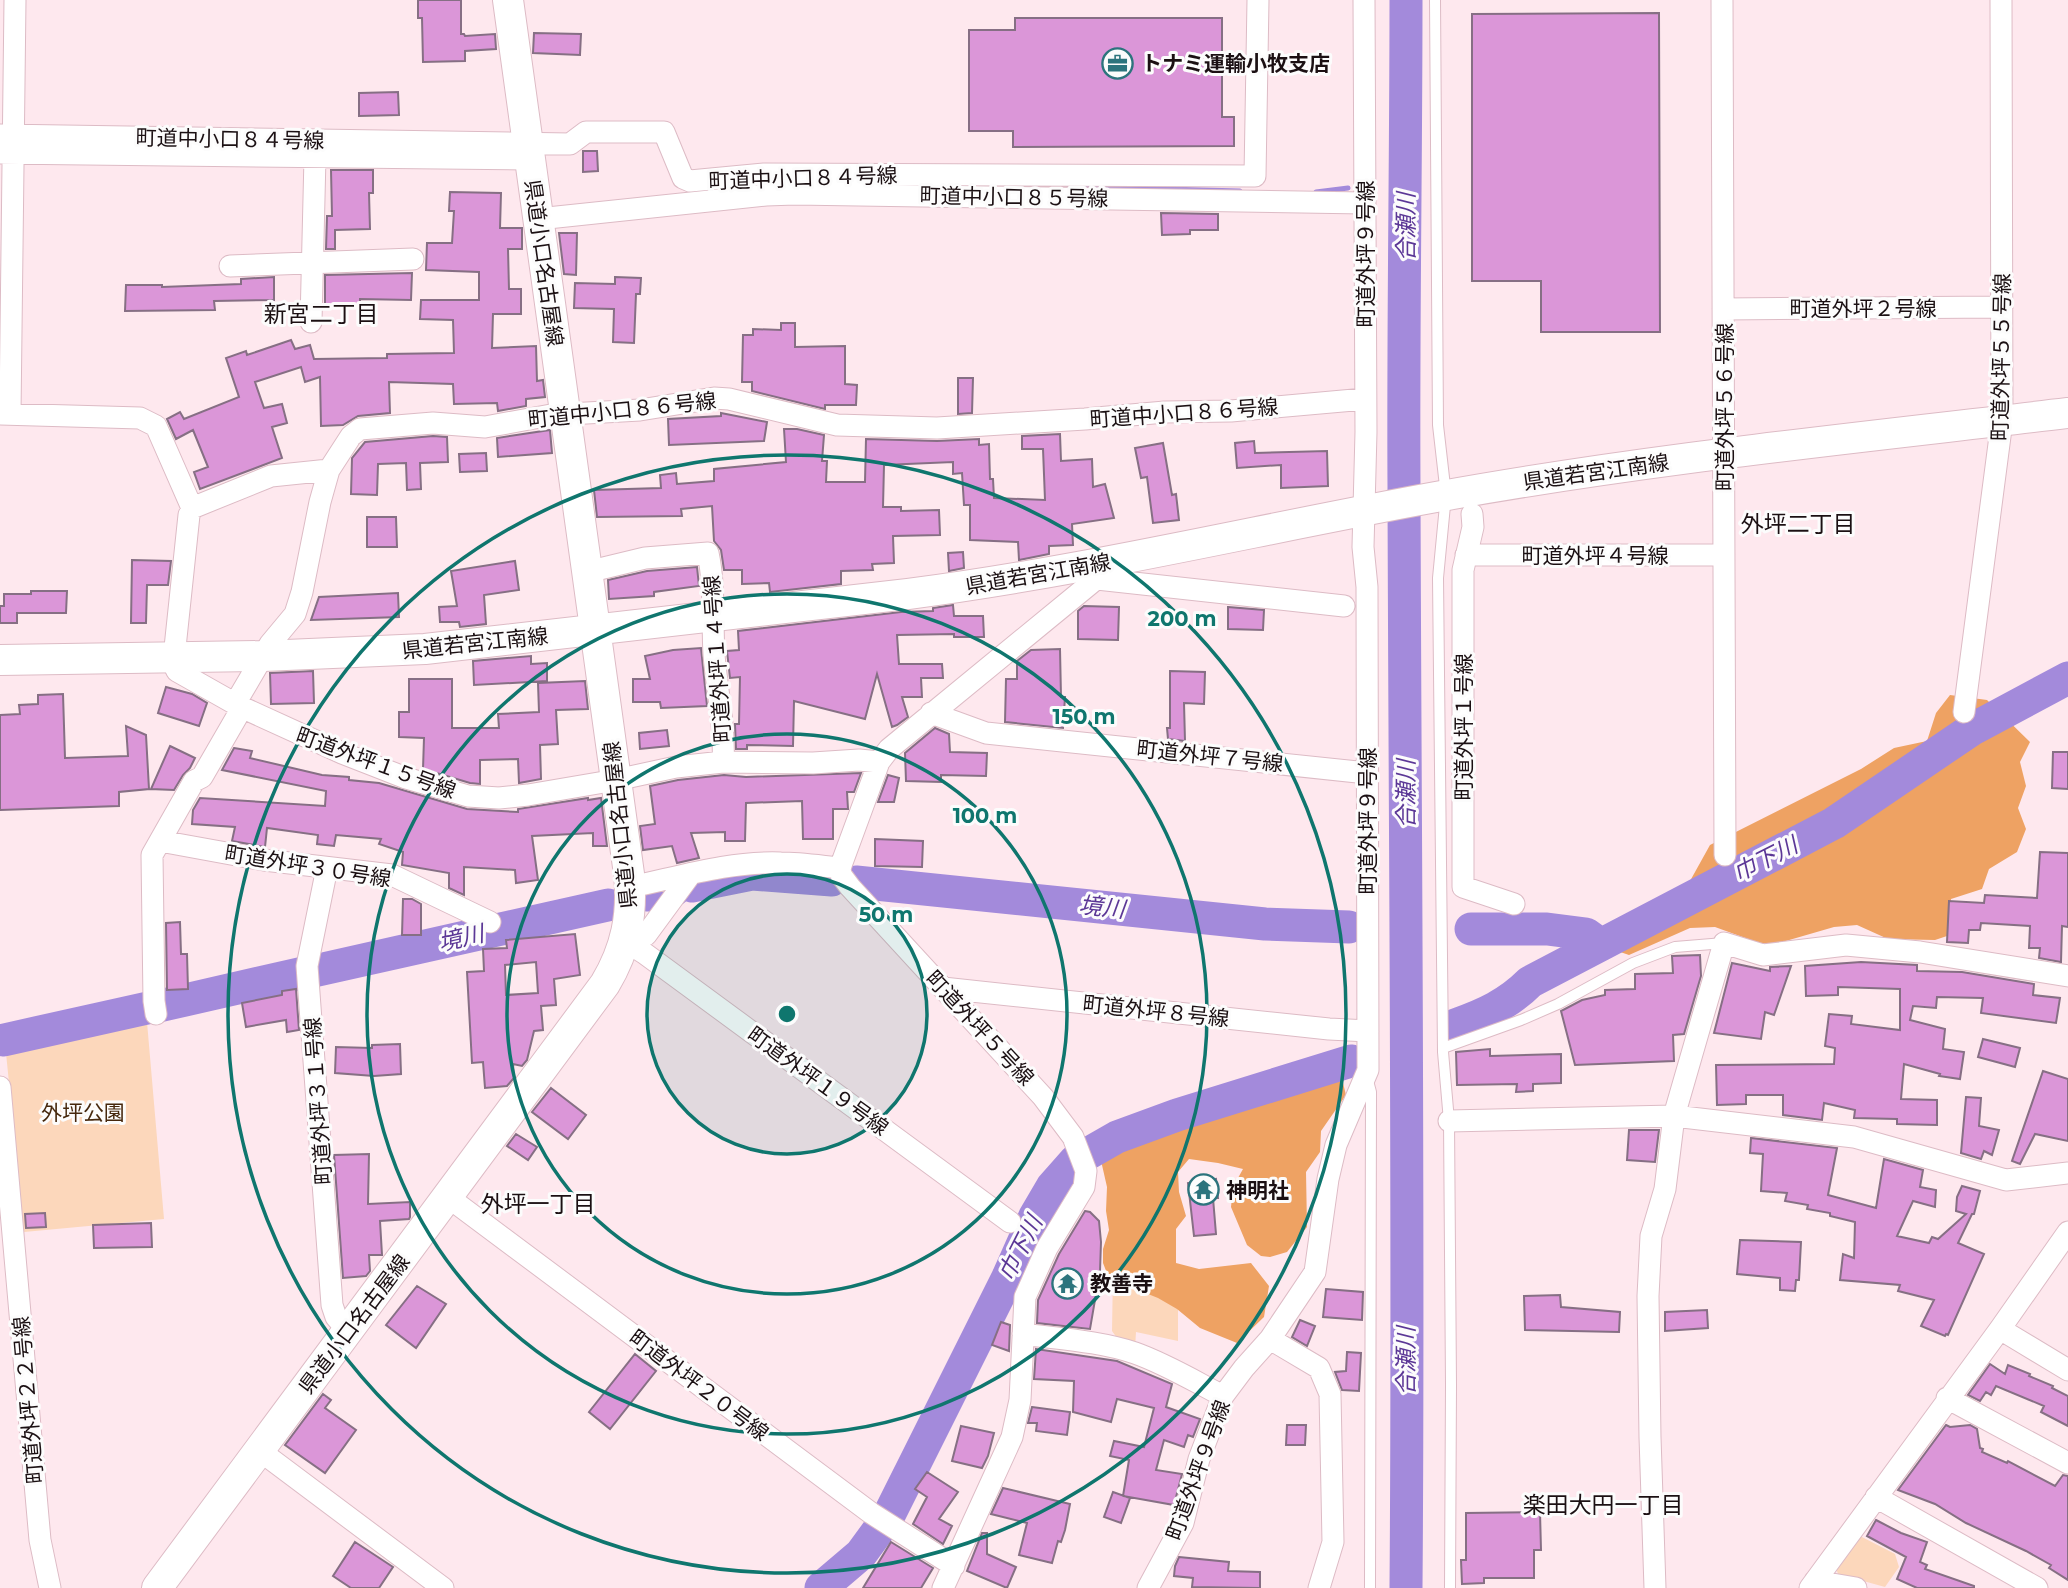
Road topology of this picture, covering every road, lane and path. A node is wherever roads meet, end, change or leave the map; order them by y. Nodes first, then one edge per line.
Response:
1 (15, 0) edge
2 (508, 0) edge
3 (1258, 0) edge
4 (1364, 0) edge
5 (1435, 0) edge
6 (1722, 0) edge
7 (2001, 0) edge
8 (7, 144) edge
9 (529, 152) junction
10 (315, 157) junction
11 (1364, 203) junction
12 (538, 219) junction
13 (413, 259) dead end
14 (312, 263) junction
15 (230, 266) dead end
16 (2002, 313) junction
17 (1723, 314) junction
18 (311, 322) dead end
19 (1365, 399) junction
20 (2068, 413) edge
21 (5, 414) edge
22 (565, 415) junction
23 (2002, 421) junction
24 (1724, 454) junction
25 (329, 470) junction
26 (1442, 496) junction
27 (192, 508) junction
28 (1367, 510) junction
29 (1472, 514) dead end
30 (1466, 555) junction
31 (1724, 555) junction
32 (1100, 571) junction
33 (587, 572) junction
34 (1344, 606) dead end
35 (713, 617) junction
36 (595, 631) junction
37 (262, 656) junction
38 (174, 657) junction
39 (0, 660) edge
40 (239, 706) junction
41 (1964, 712) dead end
42 (931, 713) junction
43 (723, 762) junction
44 (879, 762) junction
45 (1367, 773) junction
46 (616, 780) junction
47 (160, 841) junction
48 (1725, 855) dead end
49 (327, 868) junction
50 (844, 877) junction
51 (684, 884) junction
52 (631, 896) junction
53 (1514, 904) dead end
54 (490, 922) dead end
55 (625, 941) junction
56 (1724, 943) junction
57 (2068, 976) edge
58 (943, 988) junction
59 (155, 1009) dead end
60 (1368, 1031) junction
61 (1443, 1048) junction
62 (1367, 1076) junction
63 (0, 1087) edge
64 (1674, 1116) junction
65 (1449, 1121) junction
66 (2068, 1173) edge
67 (448, 1197) junction
68 (1010, 1222) dead end
69 (2068, 1232) edge
70 (2000, 1329) junction
71 (348, 1331) junction
72 (1023, 1334) junction
73 (1270, 1339) junction
74 (2068, 1370) edge
75 (1223, 1396) junction
76 (1947, 1398) junction
77 (260, 1451) junction
78 (2068, 1463) edge
79 (1876, 1497) junction
80 (954, 1566) junction
81 (1813, 1584) edge
82 (50, 1588) edge
83 (157, 1588) edge
84 (443, 1588) edge
85 (943, 1588) edge
86 (1148, 1588) edge
87 (1319, 1588) edge
88 (1370, 1588) edge
89 (1450, 1588) edge
90 (1655, 1588) edge
91 (1856, 1588) edge
92 (2037, 1588) edge

1 - 8 street
2 - 9 main road, 県道小口名古屋線
3 - 9 street, 町道中小口８４号線
4 - 11 street, 町道外坪９号線
5 - 26 lane
6 - 17 street, 町道外坪５６号線
7 - 16 street, 町道外坪５５号線
8 - 9 street, 町道中小口８４号線
8 - 10 street
8 - 21 street
9 - 10 street
9 - 12 main road, 県道小口名古屋線
10 - 14 street
11 - 12 street, 町道中小口８５号線
11 - 19 street, 町道外坪９号線
12 - 22 main road, 県道小口名古屋線
13 - 14 street
14 - 15 street
14 - 18 street
16 - 17 street, 町道外坪２号線
16 - 23 street, 町道外坪５５号線
17 - 24 street, 町道外坪５６号線
19 - 22 street, 町道中小口８６号線
19 - 28 street, 町道外坪９号線
20 - 23 main road, 県道若宮江南線
21 - 27 street
22 - 25 street, 町道中小口８６号線
22 - 33 main road, 県道小口名古屋線
23 - 24 main road, 県道若宮江南線
23 - 41 street, 町道外坪５５号線
24 - 26 main road, 県道若宮江南線
24 - 31 street, 町道外坪５６号線
25 - 27 street
25 - 37 street
26 - 28 main road, 県道若宮江南線
26 - 61 lane
27 - 38 street
28 - 32 main road, 県道若宮江南線
28 - 45 street, 町道外坪９号線
29 - 30 street, 町道外坪１号線
30 - 31 street, 町道外坪４号線
30 - 53 street, 町道外坪１号線
31 - 48 street, 町道外坪５６号線
32 - 34 street
32 - 35 main road, 県道若宮江南線
32 - 42 street
33 - 35 street, 町道外坪１４号線
33 - 36 main road, 県道小口名古屋線
35 - 36 main road, 県道若宮江南線
35 - 43 street, 町道外坪１４号線
36 - 37 main road, 県道若宮江南線
36 - 46 main road, 県道小口名古屋線
37 - 38 main road, 県道若宮江南線
37 - 40 street
38 - 39 main road, 県道若宮江南線
38 - 40 street, 町道外坪１５号線
40 - 46 street, 町道外坪１５号線
40 - 47 street
42 - 44 street
42 - 45 street, 町道外坪７号線
43 - 44 street, 町道外坪１５号線
43 - 46 street, 町道外坪１５号線
44 - 50 street
45 - 60 street, 町道外坪９号線
46 - 52 main road, 県道小口名古屋線
47 - 49 street, 町道外坪３０号線
47 - 59 street
49 - 54 street, 町道外坪３０号線
49 - 71 street, 町道外坪３１号線
50 - 51 street
50 - 58 street, 町道外坪５号線
51 - 52 street
51 - 55 street
52 - 55 main road, 県道小口名古屋線
55 - 67 main road, 県道小口名古屋線
55 - 68 street, 町道外坪１９号線
56 - 57 street
56 - 61 lane
56 - 64 street
58 - 60 street, 町道外坪８号線
58 - 72 street, 町道外坪５号線
60 - 62 street, 町道外坪９号線
61 - 65 lane
62 - 73 street, 町道外坪９号線
62 - 88 lane
63 - 82 street, 町道外坪２２号線
64 - 65 street
64 - 66 street
64 - 90 street
65 - 89 lane
67 - 71 main road, 県道小口名古屋線
67 - 80 street, 町道外坪２０号線
69 - 70 street
70 - 74 street
70 - 76 street
71 - 77 main road, 県道小口名古屋線
72 - 75 street
72 - 80 street, 町道外坪５号線
73 - 75 street, 町道外坪９号線
73 - 87 street
75 - 86 street, 町道外坪９号線
76 - 78 street
76 - 79 street
77 - 83 main road, 県道小口名古屋線
77 - 84 street
79 - 81 street
79 - 92 street
80 - 85 street, 町道外坪５号線
81 - 91 street

